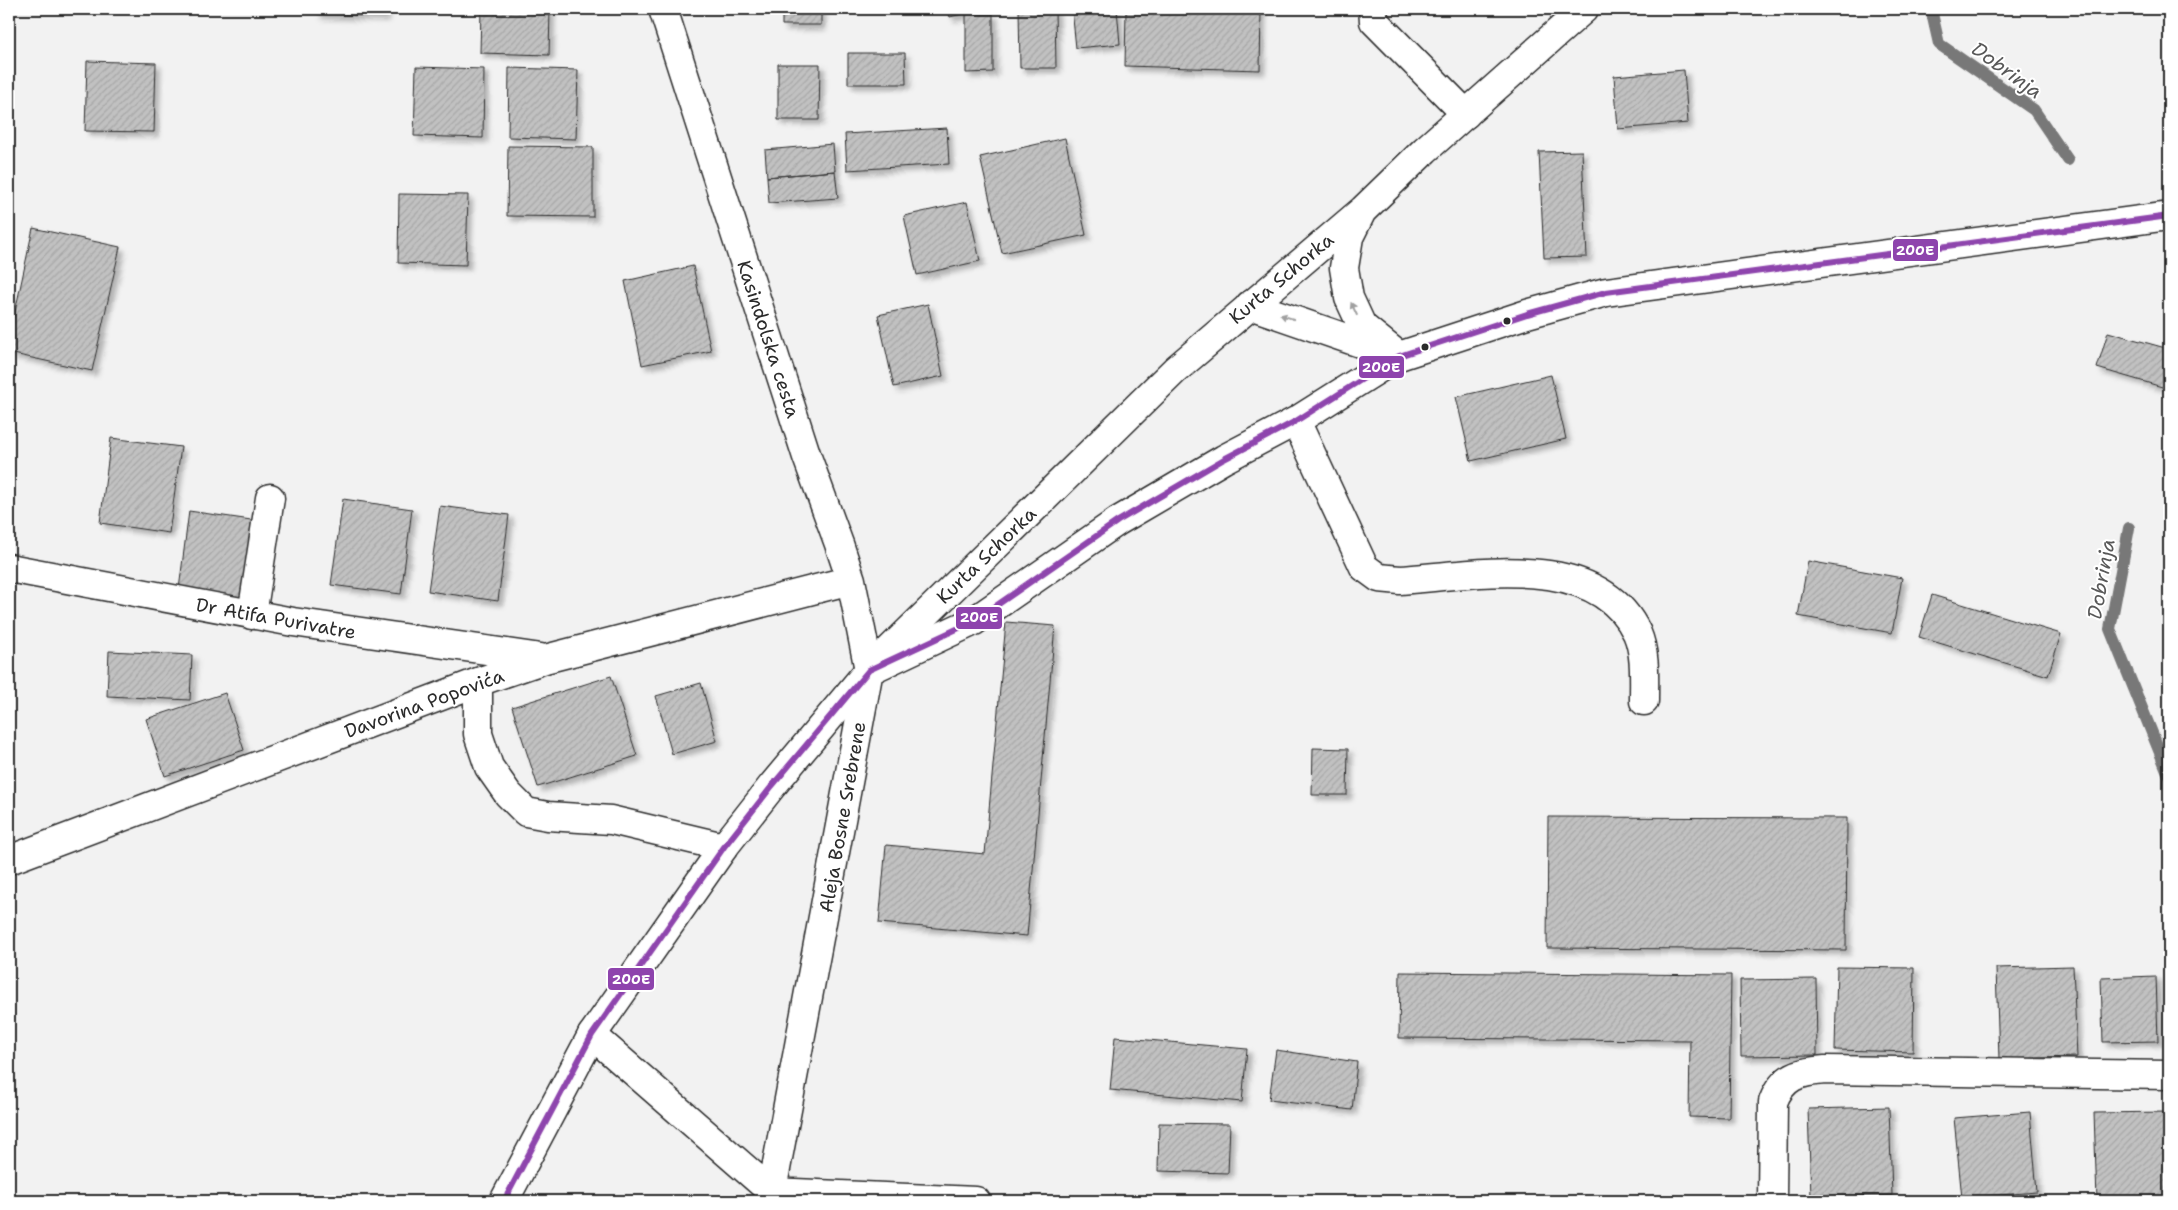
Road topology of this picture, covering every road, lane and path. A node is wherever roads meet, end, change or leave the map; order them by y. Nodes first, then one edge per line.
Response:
1 (663, 9) edge
2 (1373, 9) edge
3 (1584, 9) edge
4 (1466, 114) junction
5 (1363, 210) junction
6 (2169, 216) edge
7 (1250, 304) junction
8 (1399, 356) junction
9 (1296, 421) junction
10 (270, 498) dead end
11 (9, 568) edge
12 (851, 580) junction
13 (252, 615) junction
14 (545, 659) junction
15 (869, 670) junction
16 (478, 682) junction
17 (1644, 701) dead end
18 (724, 847) junction
19 (9, 860) edge
20 (592, 1035) junction
21 (2169, 1075) edge
22 (771, 1197) edge
23 (504, 1201) edge
24 (976, 1201) edge
25 (1772, 1201) edge

1 - 12 street, Kasindolska cesta
2 - 4 street
3 - 4 street, Kurta Schorka
4 - 5 street, Kurta Schorka
5 - 7 street, Kurta Schorka
8 -> 5 street
6 - 8 street
8 -> 7 street
7 - 15 street, Kurta Schorka
8 - 9 street
9 - 15 street
9 - 17 street
10 - 13 street
11 - 13 street, Dr Atifa Purivatre
12 - 14 street, Davorina Popovića
12 - 15 street, Kasindolska cesta
13 - 14 street, Dr Atifa Purivatre
14 - 16 street, Davorina Popovića
15 - 18 street, Kurta Schorka
15 - 22 street, Aleja Bosne Srebrene
16 - 18 street
16 - 19 street, Davorina Popovića
18 - 20 street, Kurta Schorka
20 - 22 street
20 - 23 street, Kurta Schorka
21 - 25 street
22 - 24 street

